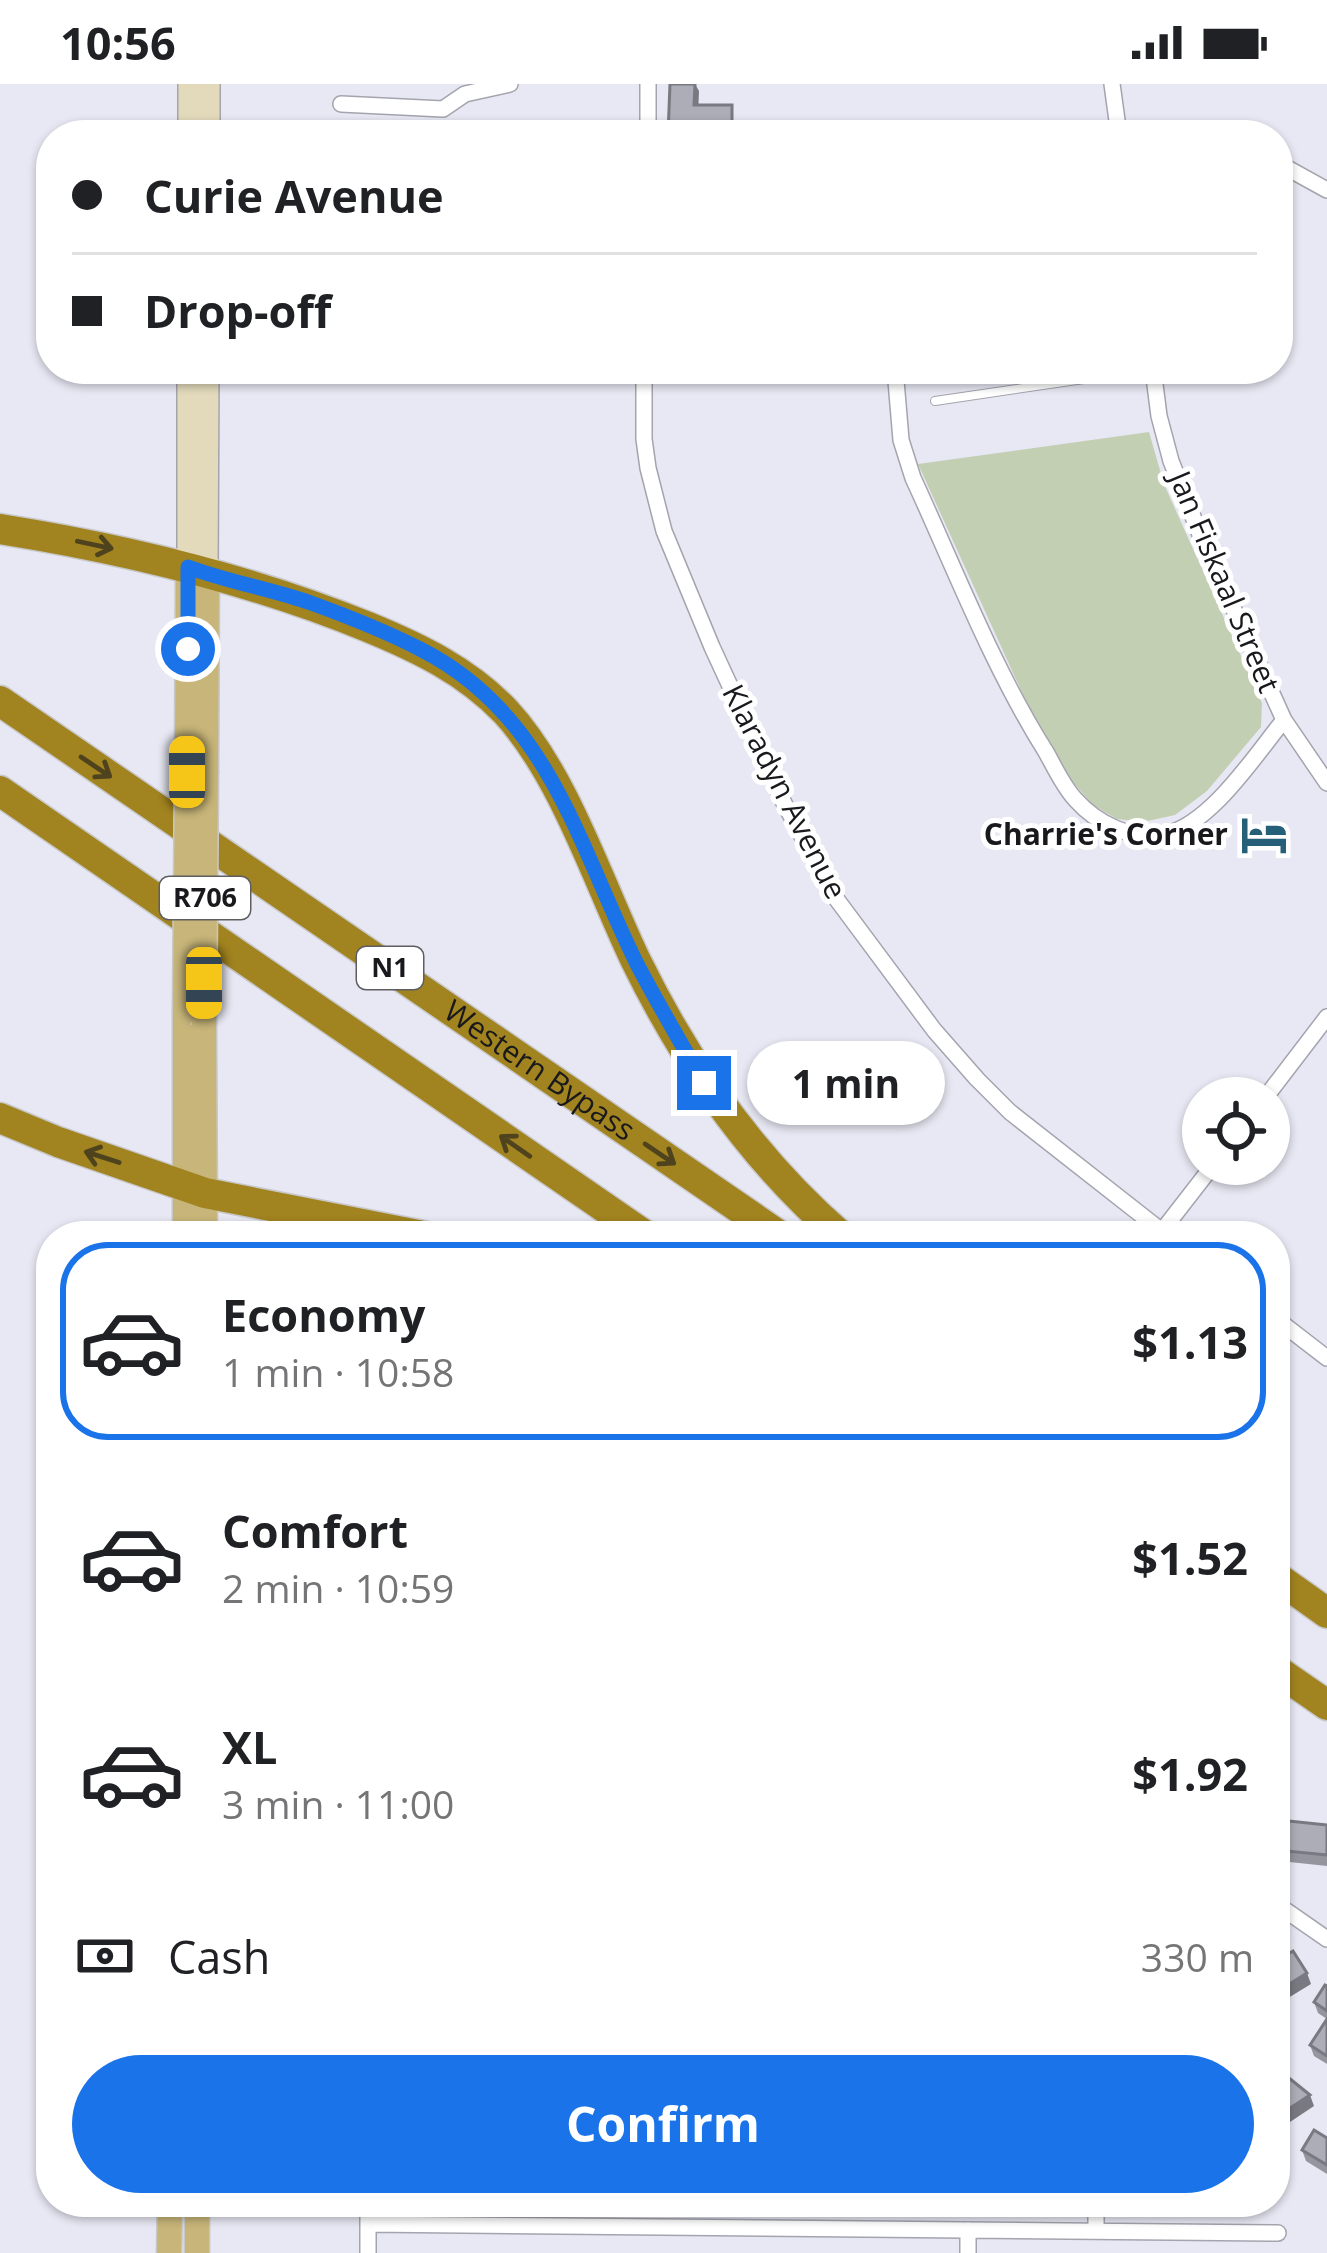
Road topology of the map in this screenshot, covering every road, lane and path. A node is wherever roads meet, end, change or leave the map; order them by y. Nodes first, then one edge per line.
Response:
1 (189, 84) edge
2 (209, 84) edge
3 (511, 84) edge
4 (647, 84) edge
5 (1112, 84) edge
6 (341, 104) dead end
7 (188, 120) edge
8 (209, 120) edge
9 (648, 120) edge
10 (1117, 120) edge
11 (1293, 171) edge
12 (1327, 190) edge
13 (189, 384) edge
14 (207, 384) edge
15 (644, 384) edge
16 (896, 384) edge
17 (1051, 384) edge
18 (1155, 384) edge
19 (935, 401) dead end
20 (0, 529) edge
21 (198, 570) junction
22 (0, 701) edge
23 (1284, 720) junction
24 (1327, 783) edge
25 (0, 791) edge
26 (1327, 1017) edge
27 (1281, 1077) edge
28 (0, 1118) edge
29 (1199, 1185) edge
30 (194, 1189) junction
31 (187, 1221) edge
32 (201, 1221) edge
33 (350, 1221) edge
34 (624, 1221) edge
35 (758, 1221) edge
36 (825, 1221) edge
37 (1148, 1221) edge
38 (1174, 1221) edge
39 (1290, 1330) edge
40 (1327, 1358) edge
41 (1290, 1587) edge
42 (1327, 1613) edge
43 (1290, 1679) edge
44 (1327, 1705) edge
45 (1290, 1913) edge
46 (1327, 1939) edge
47 (170, 2217) edge
48 (197, 2217) edge
49 (368, 2217) edge
50 (1096, 2217) edge
51 (368, 2224) junction
52 (968, 2230) junction
53 (1096, 2231) junction
54 (1278, 2233) dead end
55 (198, 2248) edge
56 (169, 2253) edge
57 (368, 2253) edge
58 (968, 2253) edge

1 - 7 main road
2 - 8 main road
3 - 6 street
4 - 9 street
5 - 10 street
11 - 12 street
13 - 21 main road, R706
14 - 21 main road, R706
15 - 37 street, Klaradyn Avenue
16 - 23 street
17 - 19 lane
18 - 23 street, Jan Fiskaal Street
20 -> 21 highway
21 - 30 main road, R706, bridge
21 - 36 highway
22 -> 35 highway, Western Bypass / N1
23 - 24 street, Jan Fiskaal Street
34 -> 25 highway, N1
26 - 27 street
30 -> 28 highway
29 - 38 street
30 - 31 main road, R706
30 - 32 main road, R706
30 - 33 highway
39 - 40 street
41 - 42 highway
43 - 44 highway
45 - 46 street
47 - 56 main road
48 - 55 main road
49 - 51 street
50 - 53 street
51 - 52 street
51 - 57 street
52 - 53 street
52 - 58 street
53 - 54 street

